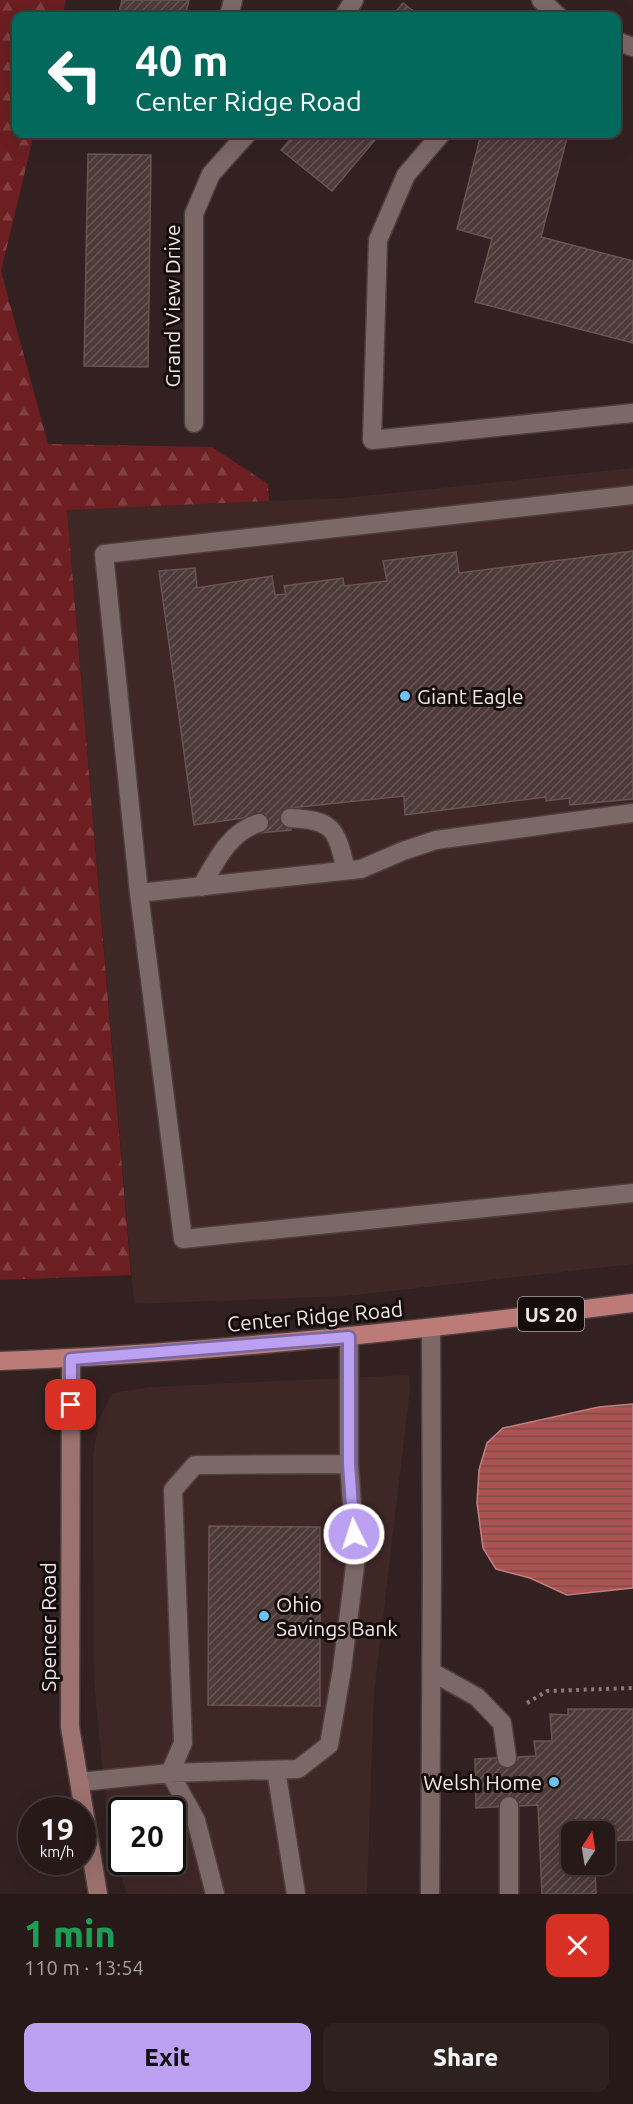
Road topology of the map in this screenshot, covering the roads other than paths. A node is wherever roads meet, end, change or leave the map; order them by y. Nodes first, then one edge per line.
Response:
1 (243, 138) edge
2 (438, 138) edge
3 (633, 413) edge
4 (194, 423) dead end
5 (633, 495) edge
6 (633, 813) edge
7 (290, 818) dead end
8 (259, 823) dead end
9 (346, 870) junction
10 (201, 886) junction
11 (139, 893) junction
12 (633, 1193) edge
13 (633, 1304) edge
14 (431, 1329) junction
15 (349, 1337) junction
16 (71, 1359) junction
17 (0, 1361) edge
18 (349, 1464) junction
19 (432, 1672) junction
20 (507, 1758) dead end
21 (276, 1770) junction
22 (170, 1773) junction
23 (80, 1782) junction
24 (509, 1806) dead end
25 (98, 1894) edge
26 (215, 1894) edge
27 (296, 1894) edge
28 (430, 1894) edge
29 (509, 1894) edge

1 - 4 street, Grand View Drive
2 - 3 street
5 - 11 street
6 - 9 street
7 - 9 street
8 - 10 street
9 - 10 street
10 - 11 street
11 - 12 street
13 - 14 main road, Center Ridge Road / US 20
14 - 15 main road, Center Ridge Road / US 20
14 - 19 street
15 - 16 main road, Center Ridge Road / US 20
15 - 18 street
16 - 17 main road, Center Ridge Road / US 20
16 - 23 street, Spencer Road
18 - 21 street
18 - 22 street
19 - 20 street
19 - 28 street
21 - 22 street
21 - 27 street
22 - 23 street
22 - 26 street
23 - 25 street, Spencer Road
24 - 29 street

